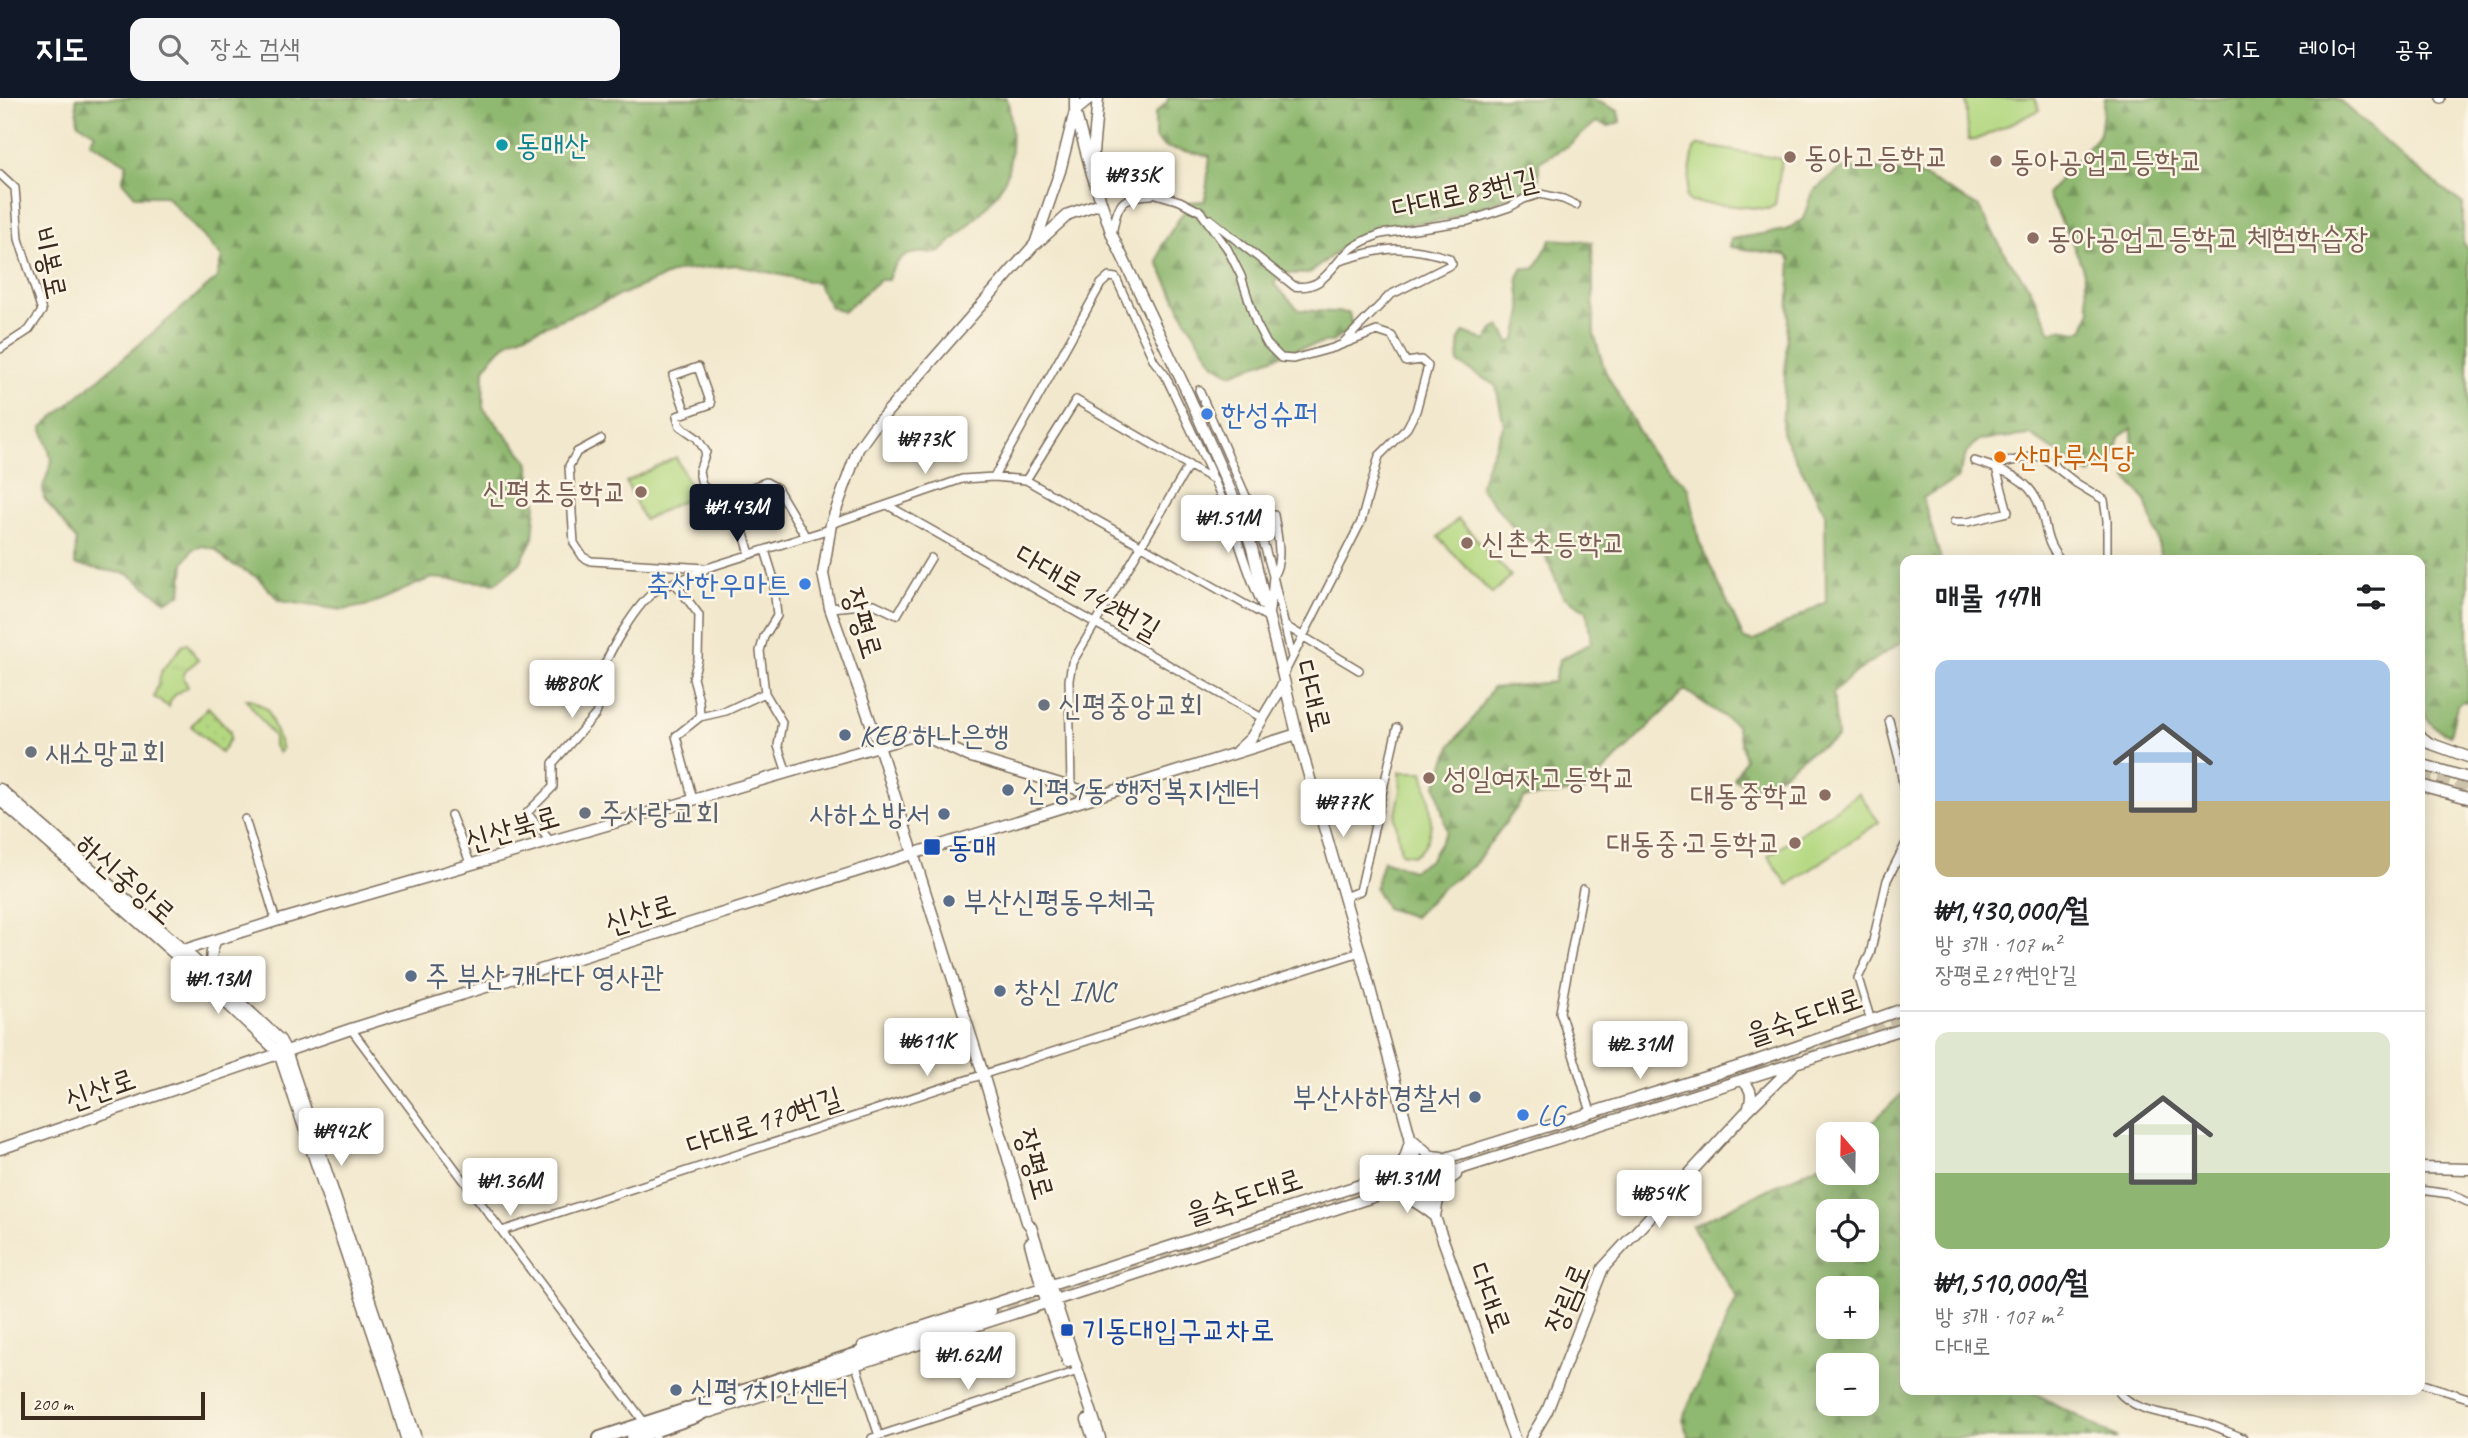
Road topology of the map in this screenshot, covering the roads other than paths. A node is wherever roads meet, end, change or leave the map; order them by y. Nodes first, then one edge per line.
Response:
1 (1075, 98) edge
2 (1091, 98) edge
3 (1098, 98) edge
4 (1075, 111) junction
5 (1093, 153) junction
6 (0, 174) edge
7 (1092, 174) junction
8 (1159, 195) junction
9 (1101, 203) junction
10 (1576, 205) dead end
11 (1199, 210) junction
12 (1112, 235) junction
13 (1035, 244) junction
14 (1339, 261) junction
15 (1342, 345) junction
16 (0, 349) edge
17 (1199, 390) dead end
18 (686, 413) junction
19 (601, 439) dead end
20 (1974, 461) dead end
21 (1189, 465) junction
22 (1996, 468) junction
23 (994, 477) junction
24 (1026, 480) junction
25 (1215, 481) junction
26 (719, 499) junction
27 (889, 506) junction
28 (1274, 515) dead end
29 (1954, 522) dead end
30 (831, 526) junction
31 (806, 537) junction
32 (1142, 545) junction
33 (765, 550) junction
34 (750, 554) junction
35 (2056, 555) edge
36 (2107, 555) edge
37 (930, 558) dead end
38 (707, 568) junction
39 (1273, 576) junction
40 (675, 583) junction
41 (830, 608) junction
42 (1269, 618) junction
43 (1096, 623) junction
44 (1284, 625) junction
45 (1303, 636) junction
46 (1292, 657) junction
47 (1359, 670) dead end
48 (1284, 679) junction
49 (765, 693) junction
50 (700, 717) junction
51 (1264, 719) junction
52 (1889, 720) dead end
53 (1397, 728) dead end
54 (1297, 734) junction
55 (2425, 740) edge
56 (879, 746) junction
57 (1233, 754) junction
58 (2468, 757) edge
59 (2425, 765) edge
60 (1900, 766) edge
61 (787, 774) junction
62 (2468, 778) edge
63 (1071, 786) junction
64 (2425, 786) edge
65 (0, 789) edge
66 (1100, 796) junction
67 (2468, 798) edge
68 (0, 800) edge
69 (694, 800) junction
70 (451, 815) dead end
71 (245, 819) dead end
72 (551, 842) junction
73 (913, 854) junction
74 (1900, 855) edge
75 (471, 865) junction
76 (1583, 889) dead end
77 (1343, 897) junction
78 (276, 921) junction
79 (216, 940) junction
80 (1360, 951) junction
81 (181, 953) junction
82 (215, 979) junction
83 (1900, 1010) edge
84 (1871, 1021) junction
85 (351, 1029) junction
86 (1900, 1030) edge
87 (1817, 1041) junction
88 (283, 1052) junction
89 (1796, 1063) junction
90 (983, 1074) junction
91 (1741, 1080) junction
92 (1747, 1111) junction
93 (1591, 1112) junction
94 (1411, 1138) junction
95 (0, 1149) edge
96 (1447, 1158) junction
97 (1419, 1167) junction
98 (1462, 1168) junction
99 (2425, 1168) edge
100 (2468, 1169) edge
101 (1393, 1175) junction
102 (1422, 1181) junction
103 (2425, 1191) edge
104 (1390, 1192) junction
105 (2468, 1202) edge
106 (1435, 1216) junction
107 (502, 1231) junction
108 (1046, 1286) junction
109 (1051, 1303) junction
110 (990, 1314) tunnel mouth
111 (856, 1366) junction
112 (1075, 1372) junction
113 (2425, 1385) edge
114 (2121, 1395) edge
115 (2468, 1398) edge
116 (695, 1411) junction
117 (407, 1424) junction
118 (651, 1431) edge
119 (876, 1437) edge
120 (404, 1438) edge
121 (416, 1438) edge
122 (422, 1438) edge
123 (600, 1438) edge
124 (633, 1438) edge
125 (1093, 1438) edge
126 (1100, 1438) edge
127 (1514, 1438) edge
128 (1531, 1438) edge
129 (2243, 1438) edge

1 - 4 main road, 다대로
2 - 4 main road
3 - 5 main road
4 - 7 main road, 다대로
4 - 13 main road, 장평로
5 - 7 main road
5 - 8 street, 다대로83번길
6 - 16 street, 비봉로
7 - 9 main road, 다대로
8 - 11 street, 다대로83번길
8 - 12 street
9 - 12 main road, 다대로
9 - 13 main road
10 - 14 street, 다대로83번길
11 - 14 street, 다대로83번길
11 - 15 street
12 - 42 main road, 다대로
13 - 30 main road, 장평로
14 - 15 street
15 - 45 street
17 - 39 street
18 - 18 street
18 - 26 street
19 - 38 street
20 - 22 street
21 - 24 street
21 - 25 street
21 - 32 street
22 - 29 street
22 - 35 street
22 - 36 street
23 - 24 street
23 - 25 street
23 - 27 street
24 - 32 street
25 - 42 street
26 - 31 street
26 - 34 street
27 - 30 street
27 - 43 street, 다대로142번길
28 - 39 street
30 - 31 street
30 - 41 main road, 장평로
31 - 33 street
32 - 42 street
32 - 43 street
33 - 34 street
33 - 49 street
34 - 38 street
37 - 41 street
38 - 40 street
39 - 42 street
39 - 44 street
40 - 50 street
40 - 72 street
41 - 56 main road, 장평로
42 - 48 main road, 다대로
43 - 51 street, 다대로142번길
43 - 63 street
44 - 45 street
44 - 46 street
45 - 46 street
45 - 47 street
46 - 48 street
48 - 51 main road
48 - 54 main road, 다대로
49 - 50 street
49 - 61 street
50 - 69 street
51 - 57 main road
52 - 60 street
53 - 77 street
54 - 57 main road, 신산로
54 - 77 main road, 다대로
55 - 58 main road
56 - 61 main road, 신산북로
56 - 63 main road, 신산북로
56 - 73 main road, 장평로
57 - 66 main road, 신산로
59 - 62 main road
61 - 69 main road, 신산북로
63 - 66 main road, 신산북로
64 - 67 main road
65 - 81 main road
66 - 73 main road, 신산로
68 - 81 main road, 하신중앙로
69 - 72 main road, 신산북로
70 - 75 street
71 - 78 street
72 - 75 main road, 신산북로
73 - 85 main road, 신산로
73 - 90 main road, 장평로
74 - 84 street
75 - 78 main road, 신산북로
76 - 93 street
77 - 80 main road, 다대로
78 - 79 main road, 신산북로
79 - 81 main road, 신산북로
79 - 82 main road
80 - 90 street, 다대로170번길
80 - 94 main road, 다대로
81 - 82 main road
81 - 88 main road, 하신중앙로
82 - 88 main road
83 - 84 main road, 을숙도대로
84 - 87 main road, 을숙도대로
85 - 88 main road, 신산로
85 - 107 street
86 - 89 main road, 을숙도대로
87 - 89 main road, 장림로
87 - 93 main road, 을숙도대로
88 - 95 main road, 신산로
88 - 117 main road
89 - 91 main road, 을숙도대로
89 - 92 main road, 장림로
90 - 107 street, 다대로170번길
90 - 108 main road, 장평로
91 - 92 main road
91 - 98 main road, 을숙도대로
92 - 128 main road, 장림로
93 - 96 main road, 을숙도대로
94 - 96 main road
94 - 97 main road, 다대로
94 - 101 main road
96 - 97 main road, 을숙도대로
97 - 101 main road, 을숙도대로
97 - 102 main road, 다대로
98 - 102 main road, 을숙도대로
98 - 106 main road
99 - 100 main road
101 - 108 main road, 을숙도대로
102 - 104 main road, 을숙도대로
102 - 106 main road, 다대로
103 - 105 street
104 - 106 main road
104 - 109 main road, 을숙도대로
106 - 127 main road, 다대로
107 - 118 street
108 - 109 main road, 장평로
108 - 116 main road, 을숙도대로
109 - 111 main road, 을숙도대로
109 - 112 main road, 장평로
110 - 116 highway
111 - 116 main road, 을숙도대로
111 - 119 street
112 - 119 street
112 - 125 main road, 장평로
112 - 126 main road, 장평로
113 - 115 street
114 - 129 street
116 - 118 highway, 을숙도대로
117 - 120 main road
117 - 121 main road
117 - 122 main road
118 - 123 highway, 을숙도대로
118 - 124 highway, 을숙도대로

